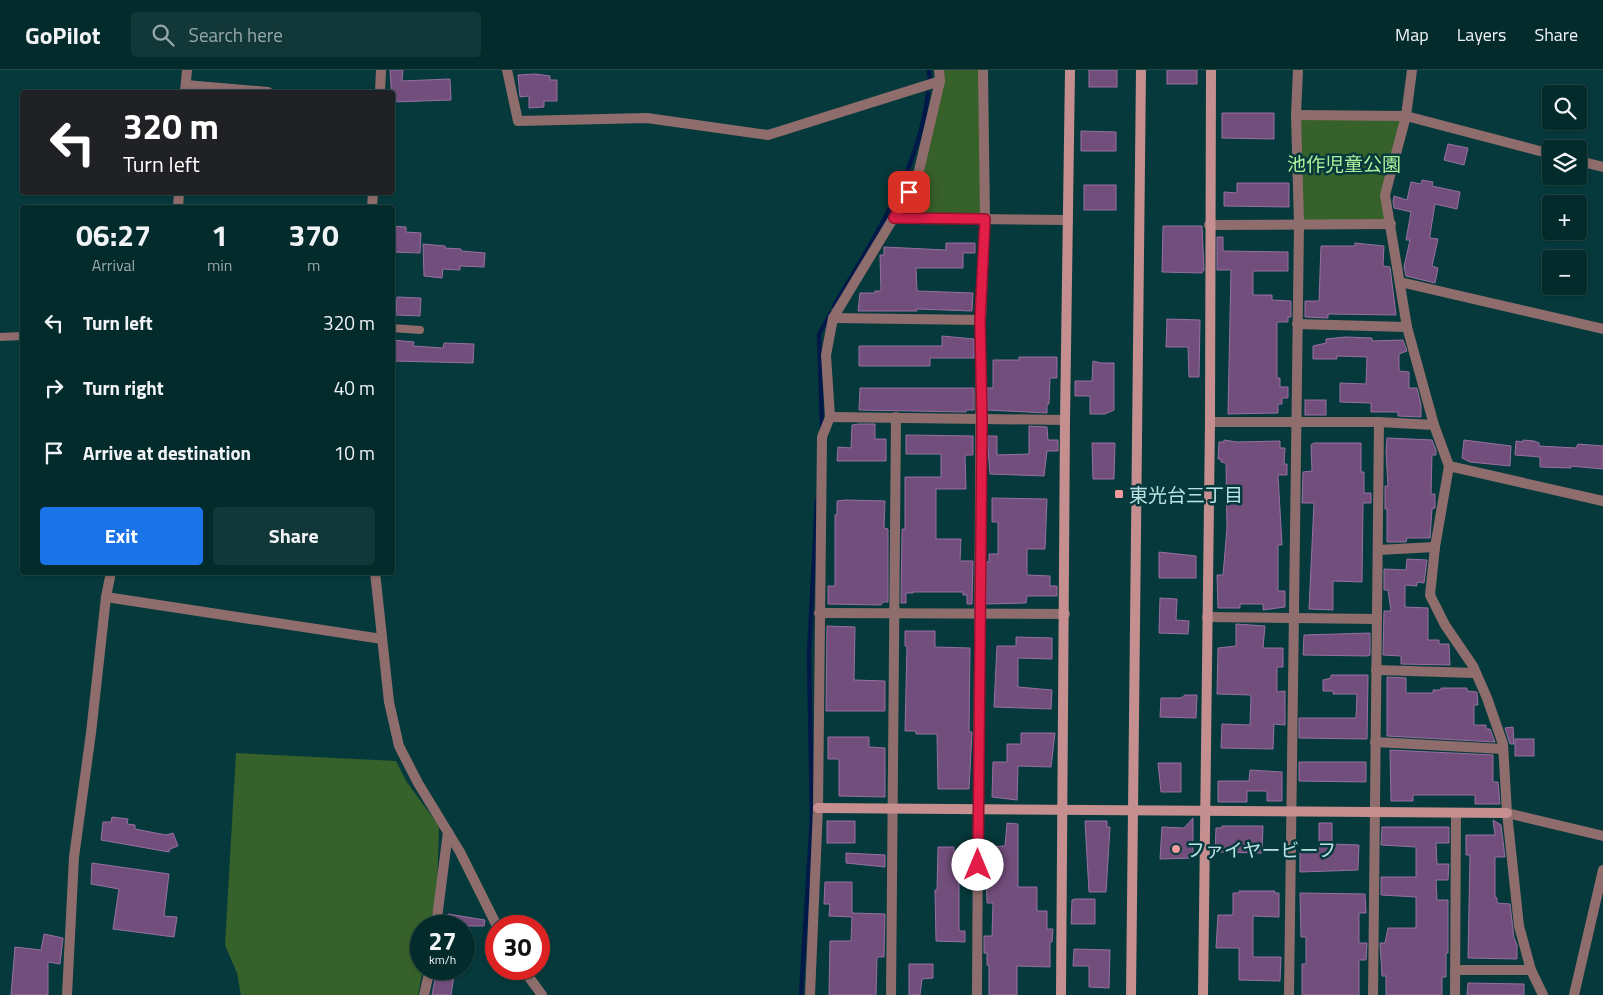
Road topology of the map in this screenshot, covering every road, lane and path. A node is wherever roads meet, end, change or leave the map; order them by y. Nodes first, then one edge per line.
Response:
1 (187, 70) edge
2 (381, 70) edge
3 (507, 70) edge
4 (939, 70) edge
5 (983, 70) edge
6 (1070, 70) edge
7 (1141, 70) edge
8 (1211, 70) edge
9 (1298, 70) edge
10 (1412, 70) edge
11 (940, 81) junction
12 (186, 89) edge
13 (213, 90) edge
14 (380, 90) edge
15 (1296, 115) junction
16 (1406, 116) junction
17 (1542, 152) edge
18 (1587, 163) edge
19 (1603, 167) edge
20 (894, 218) junction
21 (985, 219) junction
22 (1068, 220) junction
23 (1209, 224) junction
24 (1299, 224) junction
25 (1391, 224) junction
26 (1400, 282) junction
27 (833, 318) junction
28 (980, 320) junction
29 (1297, 324) junction
30 (1407, 327) junction
31 (395, 328) edge
32 (1603, 328) edge
33 (420, 330) dead end
34 (20, 336) edge
35 (0, 337) edge
36 (830, 417) junction
37 (896, 417) junction
38 (982, 420) junction
39 (1065, 420) junction
40 (1296, 421) junction
41 (1210, 422) junction
42 (1379, 422) junction
43 (1434, 425) junction
44 (1449, 466) junction
45 (1603, 501) edge
46 (1435, 547) junction
47 (1378, 550) junction
48 (111, 575) edge
49 (375, 575) edge
50 (106, 596) junction
51 (819, 613) junction
52 (980, 613) junction
53 (894, 614) junction
54 (1065, 614) junction
55 (1207, 617) junction
56 (1293, 618) junction
57 (1377, 619) junction
58 (382, 639) junction
59 (1376, 670) junction
60 (1475, 673) junction
61 (1375, 742) junction
62 (1503, 749) junction
63 (818, 808) junction
64 (892, 809) junction
65 (978, 810) junction
66 (1064, 810) junction
67 (1134, 811) junction
68 (1205, 811) junction
69 (1290, 812) junction
70 (1374, 812) junction
71 (1456, 813) junction
72 (1507, 813) junction
73 (448, 832) junction
74 (1603, 836) edge
75 (1603, 870) edge
76 (437, 915) edge
77 (492, 915) edge
78 (1456, 970) junction
79 (1532, 970) junction
80 (427, 980) edge
81 (531, 980) edge
82 (67, 995) edge
83 (424, 995) edge
84 (542, 995) edge
85 (810, 995) edge
86 (891, 995) edge
87 (977, 995) edge
88 (1061, 995) edge
89 (1131, 995) edge
90 (1203, 995) edge
91 (1289, 995) edge
92 (1373, 995) edge
93 (1455, 995) edge
94 (1543, 995) edge
95 (1574, 995) edge

1 - 12 street
2 - 14 street
3 - 11 street
4 - 11 street
5 - 21 street
6 - 22 street
7 - 67 street
8 - 23 street
9 - 15 street
10 - 16 street
11 - 20 street
12 - 13 street
15 - 16 street
15 - 24 street
16 - 17 street
16 - 25 street
18 - 19 street
20 - 21 street
20 - 27 street
21 - 22 street
21 - 28 street
22 - 39 street
23 - 24 street
23 - 41 street
24 - 25 street
24 - 29 street
25 - 26 street
26 - 30 street
26 - 32 street
27 - 28 street
27 - 36 street
28 - 38 street
29 - 30 street
29 - 40 street
30 - 43 street
31 - 33 lane
34 - 35 lane
36 - 37 street
36 - 51 street
37 - 38 street
37 - 53 street
38 - 39 street
38 - 52 street
39 - 54 street
40 - 41 street
40 - 42 street
40 - 56 street
41 - 55 street
42 - 43 street
42 - 47 street
43 - 44 street
44 - 45 street
44 - 46 street
46 - 47 street
46 - 60 street
47 - 57 street
48 - 50 street
49 - 58 street
50 - 58 street
50 - 82 street
51 - 53 street
51 - 63 street
52 - 53 street
52 - 54 street
52 - 65 street
53 - 64 street
54 - 66 street
55 - 56 street
55 - 68 street
56 - 57 street
56 - 69 street
57 - 59 street
58 - 73 street
59 - 60 street
59 - 61 street
60 - 62 street
61 - 62 street
61 - 70 street
62 - 72 street
63 - 64 street
63 - 85 street
64 - 65 street
64 - 86 street
65 - 66 street
65 - 87 street
66 - 67 street
66 - 88 street
67 - 68 street
67 - 89 street
68 - 69 street
68 - 90 street
69 - 70 street
69 - 91 street
70 - 71 street
70 - 92 street
71 - 72 street
71 - 78 street
72 - 74 street
72 - 79 street
73 - 76 street
73 - 77 street
75 - 95 street
78 - 79 street
78 - 93 street
79 - 94 street
80 - 83 street
81 - 84 street

